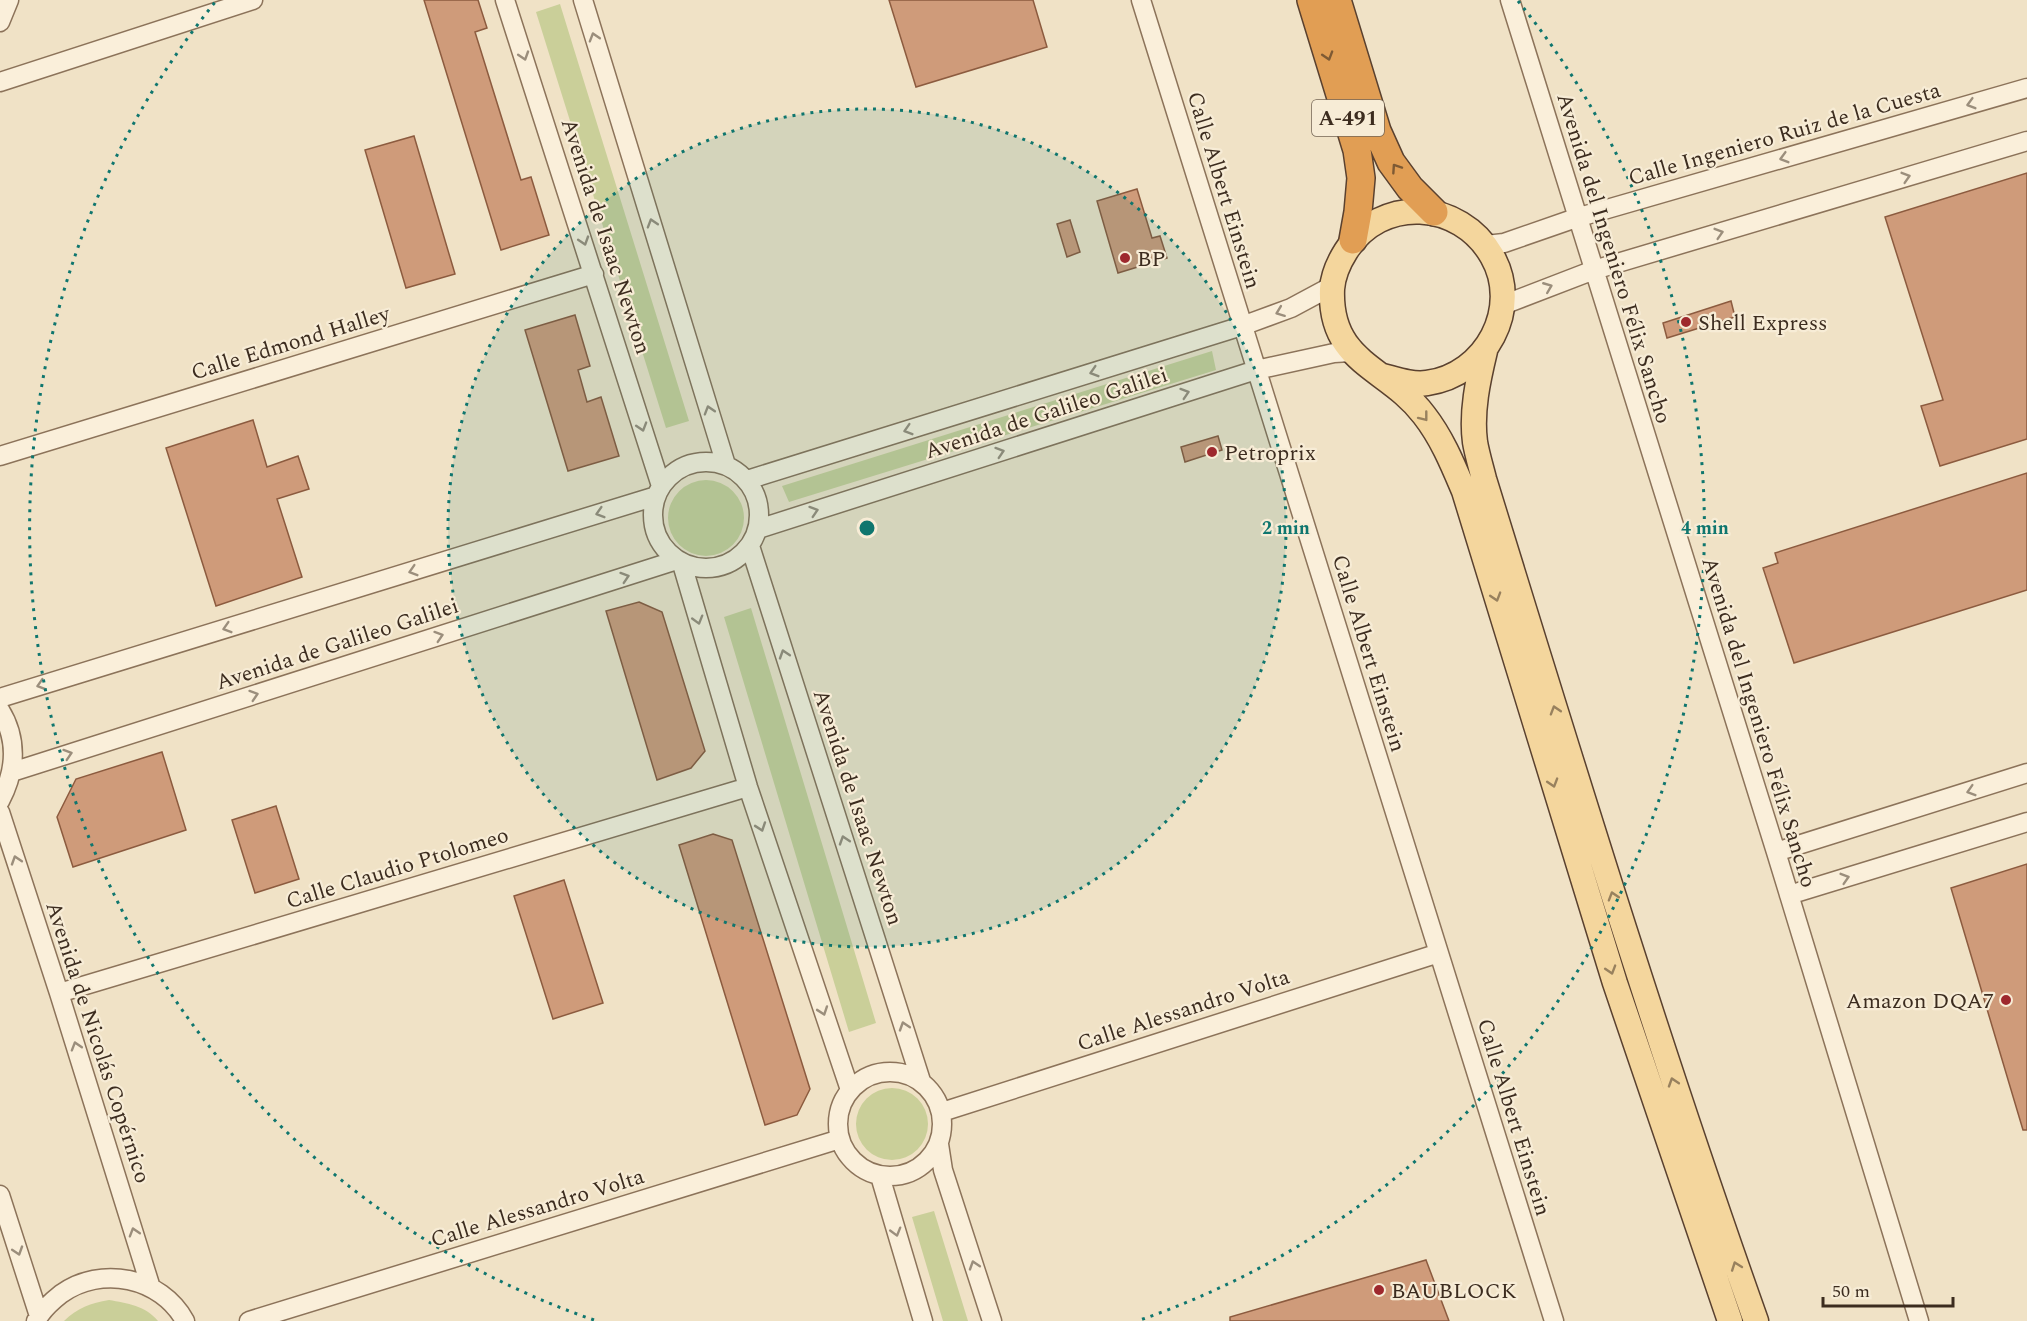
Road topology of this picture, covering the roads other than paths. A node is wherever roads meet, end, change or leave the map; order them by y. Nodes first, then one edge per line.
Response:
1 (9, 0) edge
2 (253, 0) edge
3 (506, 0) edge
4 (583, 0) edge
5 (1141, 0) edge
6 (1311, 0) edge
7 (1337, 0) edge
8 (1510, 0) edge
9 (0, 22) edge
10 (0, 82) edge
11 (2027, 88) edge
12 (2027, 141) edge
13 (1434, 212) junction
14 (1576, 218) junction
15 (1353, 240) junction
16 (1486, 245) junction
17 (1594, 270) junction
18 (594, 274) junction
19 (1332, 286) junction
20 (1503, 305) junction
21 (1242, 326) junction
22 (1485, 351) junction
23 (1351, 352) junction
24 (1256, 370) junction
25 (1383, 376) junction
26 (0, 456) edge
27 (726, 465) junction
28 (747, 480) junction
29 (658, 491) junction
30 (758, 529) junction
31 (750, 546) junction
32 (679, 562) junction
33 (0, 698) edge
34 (0, 710) edge
35 (12, 772) junction
36 (2027, 773) edge
37 (748, 787) junction
38 (0, 801) edge
39 (0, 812) edge
40 (2027, 822) edge
41 (1776, 852) junction
42 (1789, 895) junction
43 (1439, 953) junction
44 (59, 993) junction
45 (921, 1081) junction
46 (850, 1090) junction
47 (942, 1112) junction
48 (840, 1139) junction
49 (939, 1143) junction
50 (880, 1176) junction
51 (0, 1195) edge
52 (152, 1288) junction
53 (38, 1319) edge
54 (185, 1321) edge
55 (249, 1321) edge
56 (923, 1321) edge
57 (992, 1321) edge
58 (1554, 1321) edge
59 (1730, 1321) edge
60 (1756, 1321) edge
61 (1919, 1321) edge

1 - 9 street
2 - 10 street
3 -> 18 street, Avenida de Isaac Newton
27 -> 4 street, Avenida de Isaac Newton
5 - 21 street, Calle Albert Einstein
6 -> 15 highway, A-491
13 -> 7 highway, A-491
8 - 14 street, Avenida del Ingeniero Félix Sancho
11 -> 14 street, Calle Ingeniero Ruiz de la Cuesta
17 -> 12 street
13 - 15 main road, A-491
13 - 16 main road, A-491
14 - 16 street, Calle Ingeniero Ruiz de la Cuesta
14 - 17 street, Avenida del Ingeniero Félix Sancho
15 - 19 main road, A-491
16 - 20 main road, A-491
20 -> 17 street
17 - 41 street, Avenida del Ingeniero Félix Sancho
18 - 26 street, Calle Edmond Halley
18 -> 29 street, Avenida de Isaac Newton
19 -> 21 street, Avenida de Galileo Galilei
19 - 23 main road, A-491
20 - 22 main road, A-491
21 - 24 street, Calle Albert Einstein
21 -> 28 street, Avenida de Galileo Galilei
22 - 25 main road, A-491
60 -> 22 main road, A-491
23 - 24 street, Avenida de Galileo Galilei
23 - 25 main road, A-491
30 -> 24 street, Avenida de Galileo Galilei
24 - 43 street, Calle Albert Einstein
25 -> 59 main road, A-491
27 - 28 street
27 - 29 street
28 - 30 street
29 - 32 street
29 -> 33 street, Avenida de Galileo Galilei
30 - 31 street
31 - 32 street
45 -> 31 street, Avenida de Isaac Newton
35 -> 32 street, Avenida de Galileo Galilei
32 -> 37 street
34 - 35 street
35 - 38 street
36 -> 41 street
37 - 44 street, Calle Claudio Ptolomeo
37 -> 46 street
44 -> 39 street, Avenida de Nicolás Copérnico
42 -> 40 street
41 - 42 street, Avenida del Ingeniero Félix Sancho
42 - 61 street, Avenida del Ingeniero Félix Sancho
43 - 47 street, Calle Alessandro Volta
43 - 58 street, Calle Albert Einstein
52 -> 44 street, Avenida de Nicolás Copérnico
45 - 46 street
45 - 47 street
46 - 48 street
47 - 49 street
48 - 50 street
48 - 55 street, Calle Alessandro Volta
49 - 50 street
57 -> 49 street
50 -> 56 street
51 -> 53 street
52 - 53 street
52 - 54 street

